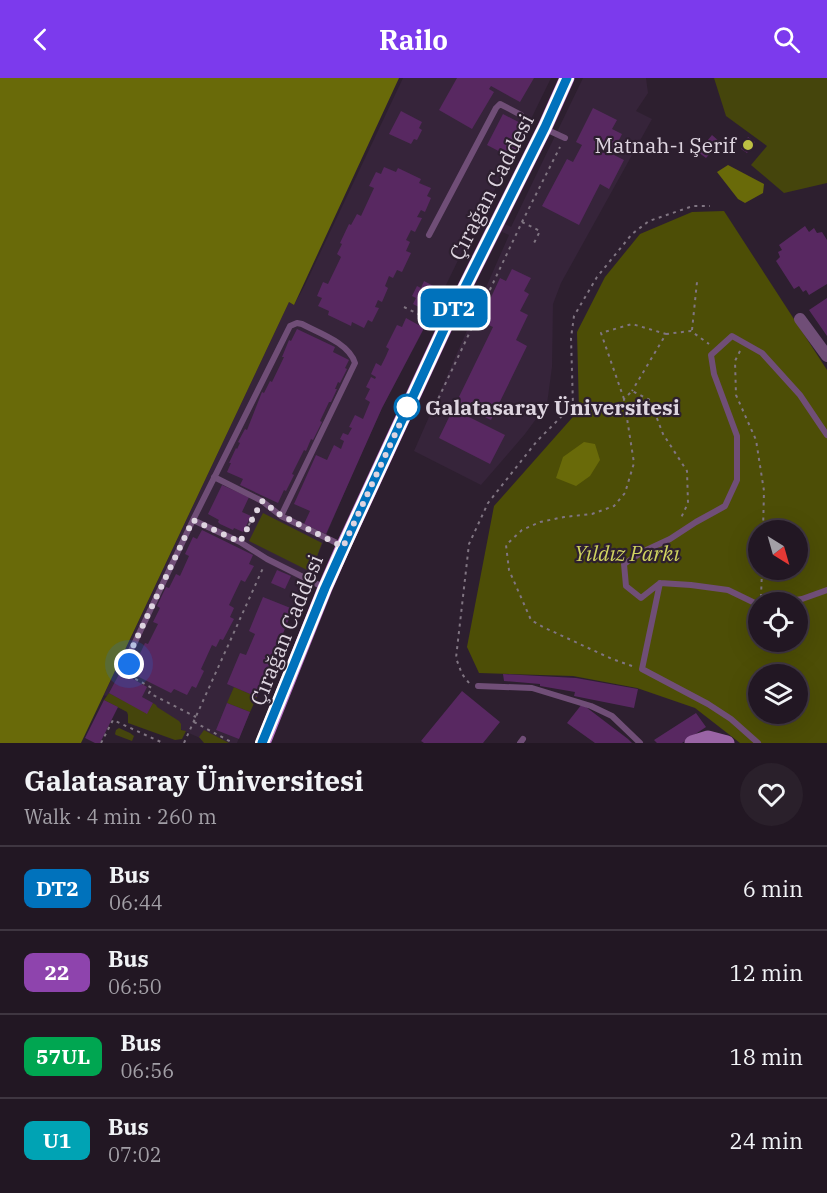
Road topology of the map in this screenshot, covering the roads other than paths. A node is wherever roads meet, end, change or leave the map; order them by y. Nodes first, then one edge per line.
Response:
1 (567, 78) edge
2 (521, 115) dead end
3 (552, 132) dead end
4 (565, 138) road end
5 (429, 235) dead end
6 (800, 318) dead end
7 (827, 356) edge
8 (827, 435) edge
9 (214, 477) junction
10 (281, 516) junction
11 (193, 520) junction
12 (343, 547) junction
13 (660, 583) junction
14 (325, 588) junction
15 (827, 590) edge
16 (808, 597) edge
17 (748, 599) edge
18 (126, 661) road end
19 (478, 686) road end
20 (262, 743) edge
21 (640, 743) edge
22 (692, 743) edge
23 (727, 743) edge
24 (758, 743) edge

1 - 12 main road, Çırağan Caddesi
2 - 5 lane
3 - 4 lane
6 - 7 street
8 - 13 lane
9 - 10 lane
9 - 10 lane
9 - 11 lane
10 - 12 lane
11 - 14 lane
11 - 18 lane
12 - 14 main road, Çırağan Caddesi
13 - 17 lane
13 - 24 lane
14 - 20 main road, Çırağan Caddesi
15 - 16 lane
19 - 21 lane
22 - 23 main road

